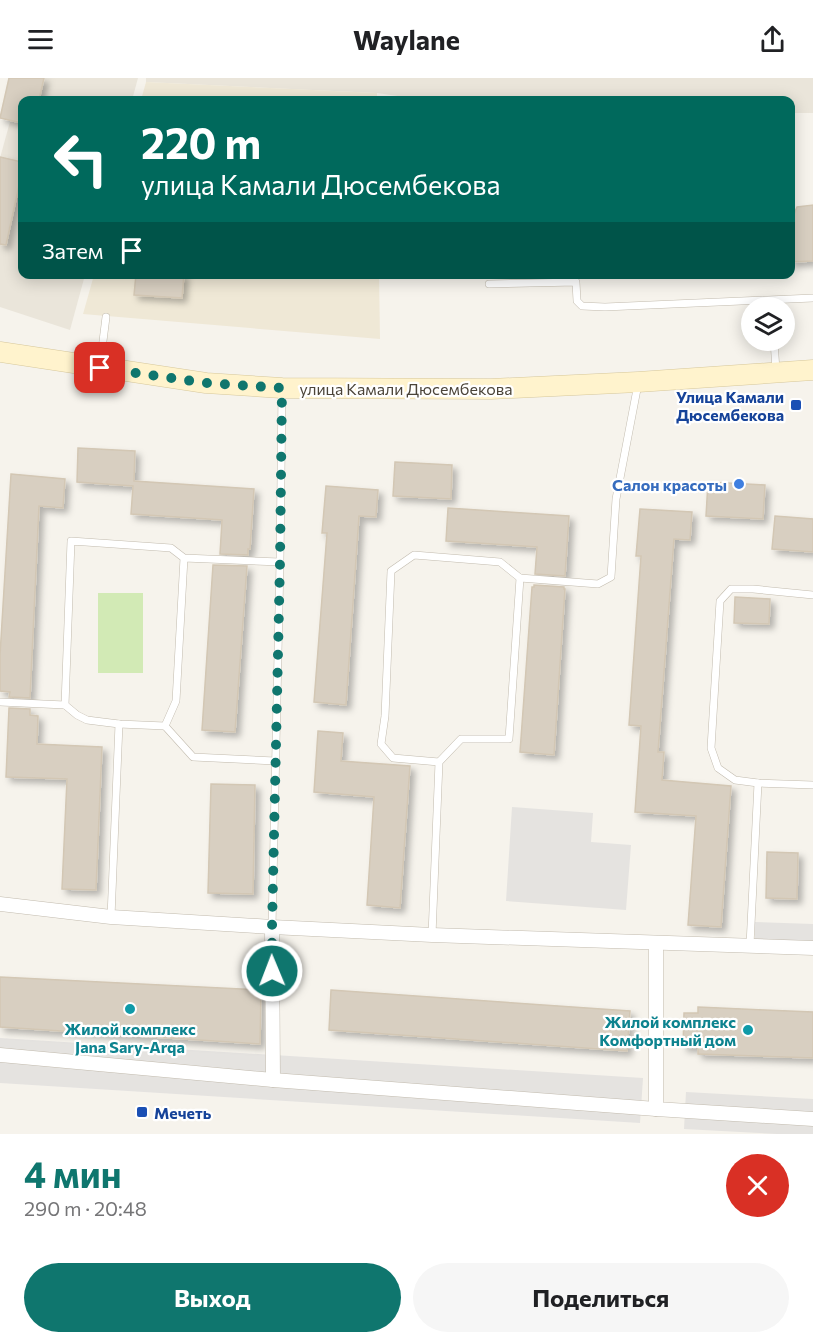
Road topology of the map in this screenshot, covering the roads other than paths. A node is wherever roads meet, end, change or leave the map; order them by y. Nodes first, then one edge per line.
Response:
1 (561, 279) edge
2 (575, 279) edge
3 (489, 284) dead end
4 (813, 298) edge
5 (795, 301) edge
6 (741, 304) edge
7 (106, 317) dead end
8 (775, 351) edge
9 (0, 352) edge
10 (100, 368) junction
11 (813, 370) edge
12 (776, 372) junction
13 (638, 382) junction
14 (282, 388) junction
15 (184, 558) junction
16 (280, 562) junction
17 (519, 578) junction
18 (813, 595) edge
19 (0, 702) edge
20 (65, 705) junction
21 (119, 724) junction
22 (165, 726) junction
23 (275, 761) junction
24 (439, 762) junction
25 (758, 783) junction
26 (813, 785) edge
27 (0, 904) edge
28 (111, 917) junction
29 (272, 927) junction
30 (432, 935) junction
31 (656, 943) junction
32 (750, 945) junction
33 (813, 948) edge
34 (0, 1055) edge
35 (273, 1080) junction
36 (656, 1109) junction
37 (813, 1119) edge

1 - 3 lane
2 - 6 lane
4 - 5 lane
7 - 10 lane
8 - 12 lane
9 - 10 main road, улица Камали Дюсембекова
10 - 14 main road, улица Камали Дюсембекова
11 - 12 main road, улица Камали Дюсембекова
12 - 13 main road, улица Камали Дюсембекова
13 - 14 main road, улица Камали Дюсембекова
13 - 17 lane
14 - 16 lane
15 - 16 lane
15 - 20 lane
15 - 22 lane
16 - 23 lane
17 - 24 lane
17 - 24 lane
18 - 25 lane
19 - 20 lane
20 - 21 lane
21 - 22 lane
21 - 28 lane
22 - 23 lane
23 - 29 lane
24 - 30 lane
25 - 26 lane
25 - 32 lane
27 - 28 street
28 - 29 street
29 - 30 street
29 - 35 street
30 - 31 street
31 - 32 street
31 - 36 street
32 - 33 street
34 - 35 street
35 - 36 street
36 - 37 street

